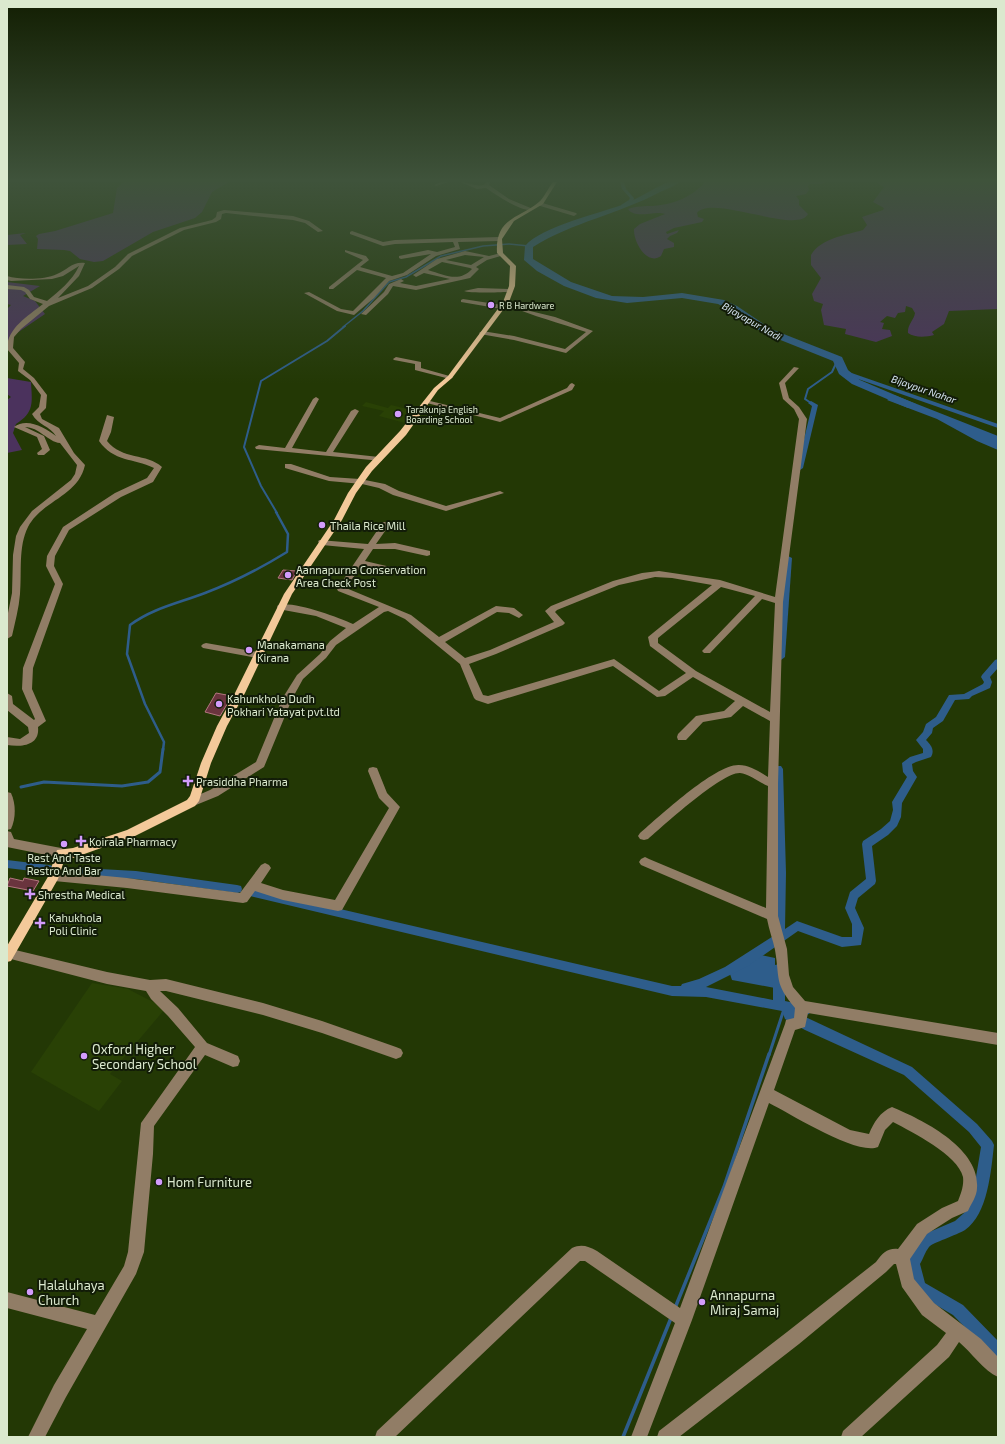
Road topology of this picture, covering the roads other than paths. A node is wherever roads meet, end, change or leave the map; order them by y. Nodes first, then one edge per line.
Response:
1 (141, 249) edge
2 (455, 249) edge
3 (348, 251) dead end
4 (500, 252) joint
5 (401, 256) dead end
6 (486, 256) junction
7 (438, 257) junction
8 (472, 267) junction
9 (357, 268) junction
10 (423, 271) junction
11 (7, 278) edge
12 (454, 279) junction
13 (393, 281) junction
14 (7, 287) edge
15 (331, 288) dead end
16 (467, 291) dead end
17 (509, 291) junction
18 (307, 293) dead end
19 (463, 301) dead end
20 (48, 304) junction
21 (504, 305) junction
22 (364, 314) dead end
23 (482, 333) junction
24 (396, 359) dead end
25 (796, 368) dead end
26 (450, 377) junction
27 (571, 387) dead end
28 (316, 399) dead end
29 (426, 402) junction
30 (355, 411) dead end
31 (110, 417) dead end
32 (63, 439) junction
33 (259, 446) dead end
34 (287, 450) junction
35 (329, 453) junction
36 (42, 454) dead end
37 (379, 459) junction
38 (288, 466) dead end
39 (360, 482) junction
40 (500, 493) dead end
41 (386, 524) dead end
42 (322, 542) junction
43 (370, 547) junction
44 (427, 553) dead end
45 (360, 562) junction
46 (392, 570) dead end
47 (720, 583) junction
48 (761, 595) junction
49 (779, 602) junction
50 (281, 607) junction
51 (389, 608) junction
52 (519, 615) dead end
53 (353, 628) junction
54 (7, 636) edge
55 (439, 641) junction
56 (206, 646) dead end
57 (707, 651) dead end
58 (258, 655) junction
59 (464, 662) junction
60 (693, 673) junction
61 (7, 696) edge
62 (742, 701) junction
63 (775, 719) junction
64 (33, 725) junction
65 (682, 737) dead end
66 (7, 741) edge
67 (373, 771) dead end
68 (773, 784) junction
69 (7, 796) edge
70 (192, 803) junction
71 (7, 826) edge
72 (7, 835) edge
73 (644, 836) dead end
74 (61, 853) junction
75 (645, 862) dead end
76 (265, 868) dead end
77 (54, 876) junction
78 (253, 885) junction
79 (772, 916) junction
80 (8, 955) edge
81 (150, 986) junction
82 (802, 1006) junction
83 (998, 1039) edge
84 (202, 1047) junction
85 (396, 1053) dead end
86 (233, 1061) dead end
87 (767, 1094) junction
88 (902, 1257) junction
89 (7, 1300) edge
90 (684, 1320) junction
91 (100, 1324) junction
92 (957, 1331) junction
93 (998, 1369) edge
94 (36, 1437) edge
95 (383, 1437) edge
96 (639, 1437) edge
97 (665, 1437) edge
98 (849, 1437) edge

1 - 20 street
2 - 7 street
3 - 9 street
4 - 6 street
4 - 17 main road
5 - 7 street
6 - 7 street
6 - 8 street
7 - 8 street
7 - 10 street
7 - 13 street
8 - 12 street
9 - 13 street
9 - 15 street
10 - 12 street
10 - 13 street
11 - 20 street
12 - 13 street
13 - 18 street
13 - 22 street
14 - 20 street
16 - 17 street
17 - 21 main road
19 - 21 street
20 - 32 street
21 - 23 main road
21 - 23 street
23 - 26 main road
24 - 26 street
25 - 49 street
26 - 29 main road
27 - 29 street
28 - 34 street
29 - 37 main road
30 - 35 street
31 - 64 street
32 - 36 street
32 - 54 street
33 - 34 street
34 - 35 street
35 - 37 street
37 - 39 main road
38 - 39 street
39 - 40 street
39 - 42 main road
41 - 43 street
42 - 43 street
42 - 50 main road
43 - 44 street
43 - 45 street
45 - 46 street
45 - 51 street
47 - 48 street
47 - 59 street
47 - 60 street
48 - 49 street
48 - 57 street
49 - 63 street
50 - 53 street
50 - 58 main road
51 - 53 street
51 - 55 street
52 - 55 street
53 - 70 street
55 - 59 street
56 - 58 street
58 - 70 main road
59 - 60 street
60 - 62 street
61 - 64 street
62 - 63 street
62 - 65 street
63 - 68 street
64 - 66 street
67 - 78 street
68 - 73 street
68 - 79 street
69 - 71 street
70 - 74 main road
72 - 74 street
74 - 77 main road
75 - 79 street
76 - 78 street
77 - 78 street
77 - 80 main road
79 - 82 street
80 - 81 street
81 - 84 street
81 - 85 street
82 - 83 street
82 - 87 street
84 - 86 street
84 - 91 street
87 - 88 street
87 - 90 street
88 - 92 street
88 - 97 street
89 - 91 street
90 - 95 street
90 - 96 street
91 - 94 street
92 - 93 street
92 - 98 street

